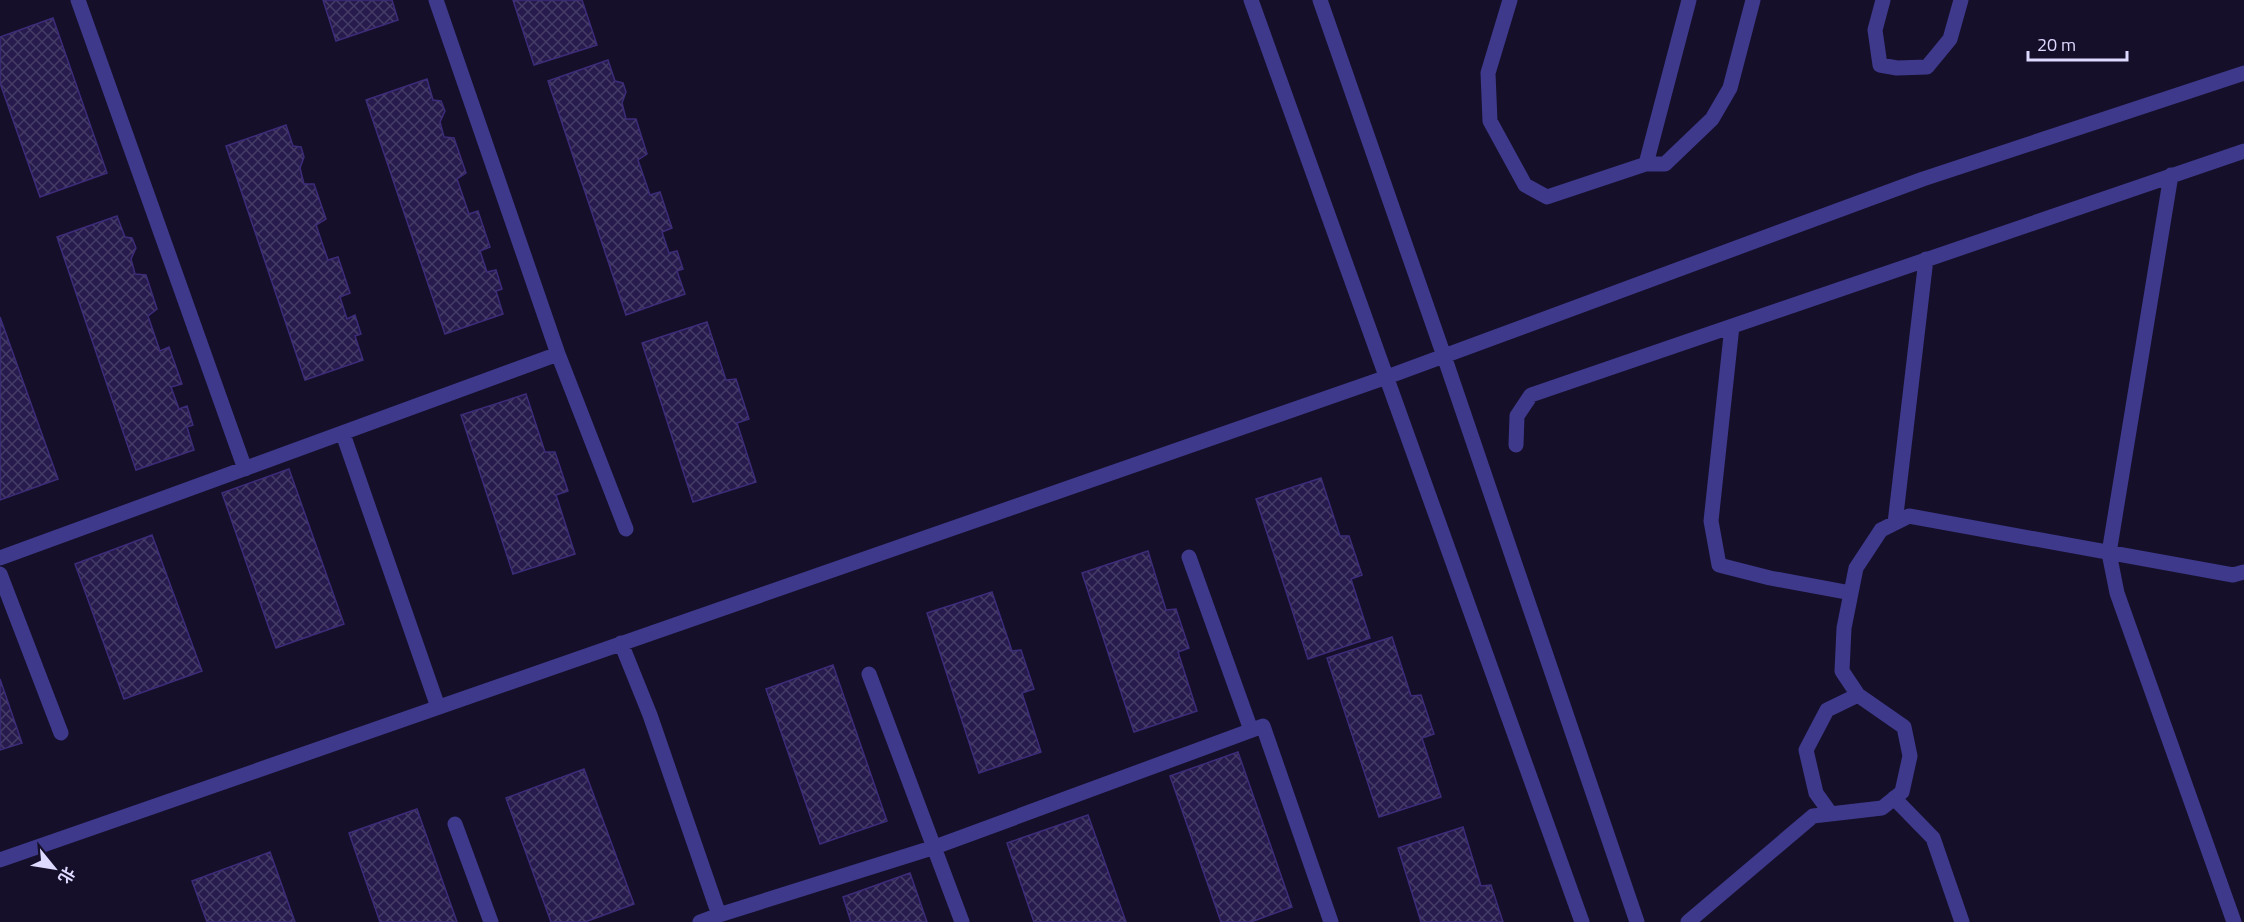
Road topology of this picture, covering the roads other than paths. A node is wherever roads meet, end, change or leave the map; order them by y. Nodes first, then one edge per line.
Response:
1 (78, 0) edge
2 (436, 0) edge
3 (1251, 0) edge
4 (1320, 0) edge
5 (1510, 0) edge
6 (1689, 0) edge
7 (1753, 0) edge
8 (1883, 0) edge
9 (1961, 0) edge
10 (2244, 74) edge
11 (2244, 151) edge
12 (1646, 164) junction
13 (2171, 175) junction
14 (1926, 259) junction
15 (1732, 326) junction
16 (558, 354) junction
17 (1444, 356) junction
18 (1388, 377) junction
19 (343, 434) junction
20 (1516, 446) dead end
21 (245, 469) junction
22 (1895, 523) junction
23 (626, 529) dead end
24 (2109, 553) junction
25 (1190, 557) dead end
26 (0, 558) edge
27 (2244, 572) edge
28 (0, 574) edge
29 (1851, 593) junction
30 (621, 643) junction
31 (868, 674) dead end
32 (1858, 695) junction
33 (438, 707) junction
34 (1251, 730) junction
35 (61, 733) dead end
36 (1894, 798) junction
37 (1831, 814) junction
38 (455, 824) dead end
39 (935, 847) junction
40 (0, 860) edge
41 (719, 915) junction
42 (490, 922) edge
43 (700, 922) edge
44 (962, 922) edge
45 (1331, 922) edge
46 (1582, 922) edge
47 (1637, 922) edge
48 (1688, 922) edge
49 (1962, 922) edge
50 (2234, 922) edge

1 - 21 street
2 - 16 street
3 - 18 street
4 - 17 street
5 - 12 street
6 - 12 street
7 - 12 street
8 - 9 street
10 - 17 street
11 - 13 street
13 - 14 street
13 - 24 street
14 - 15 street
14 - 22 street
15 - 20 street
15 - 29 street
16 - 19 street
16 - 23 street
17 - 18 street
17 - 47 street
18 - 30 street
18 - 46 street
19 - 21 street
19 - 33 street
21 - 26 street
22 - 24 street
22 - 29 street
24 - 27 street
24 - 50 street
25 - 34 street
28 - 35 street
29 - 32 street
30 - 33 street
30 - 41 street
31 - 39 street
32 - 36 street
32 - 37 street
33 - 40 street
34 - 39 street
34 - 45 street
36 - 37 street
36 - 49 street
37 - 48 street
38 - 42 street
39 - 41 street
39 - 44 street
41 - 43 street

